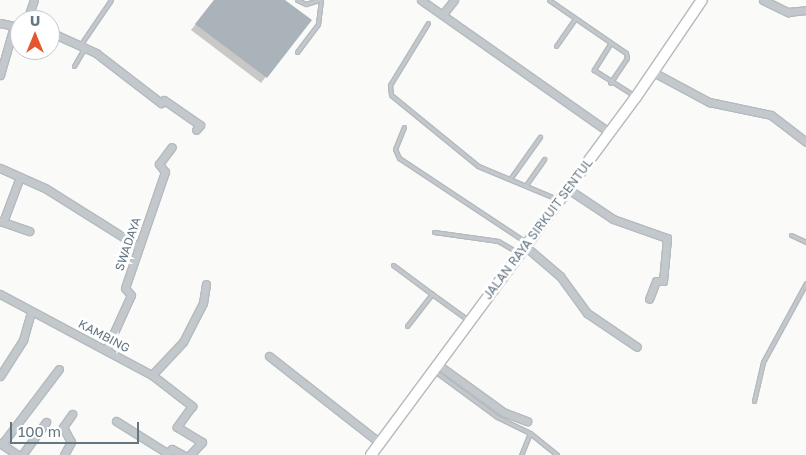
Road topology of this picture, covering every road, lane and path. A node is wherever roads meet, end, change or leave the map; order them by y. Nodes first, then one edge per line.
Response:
1 (111, 0) edge
2 (296, 0) edge
3 (319, 0) edge
4 (421, 0) edge
5 (454, 0) edge
6 (549, 0) edge
7 (702, 0) edge
8 (763, 0) edge
9 (806, 10) edge
10 (443, 14) junction
11 (575, 19) junction
12 (428, 23) dead end
13 (60, 36) edge
14 (610, 44) junction
15 (83, 45) junction
16 (10, 46) edge
17 (556, 46) dead end
18 (298, 52) dead end
19 (74, 66) dead end
20 (653, 72) junction
21 (0, 75) edge
22 (610, 83) junction
23 (636, 97) junction
24 (404, 127) dead end
25 (196, 130) dead end
26 (610, 132) junction
27 (540, 137) dead end
28 (806, 142) edge
29 (172, 147) dead end
30 (544, 158) dead end
31 (0, 168) edge
32 (20, 177) junction
33 (510, 179) junction
34 (526, 185) junction
35 (568, 189) junction
36 (560, 200) junction
37 (1, 221) edge
38 (29, 231) dead end
39 (434, 232) dead end
40 (791, 235) dead end
41 (806, 242) edge
42 (139, 247) junction
43 (525, 248) junction
44 (392, 265) dead end
45 (806, 283) edge
46 (206, 284) dead end
47 (0, 294) edge
48 (432, 294) junction
49 (649, 298) dead end
50 (31, 312) junction
51 (469, 320) junction
52 (408, 326) dead end
53 (637, 347) dead end
54 (106, 350) junction
55 (269, 356) dead end
56 (434, 367) junction
57 (60, 369) dead end
58 (152, 375) junction
59 (0, 376) edge
60 (754, 401) dead end
61 (72, 414) dead end
62 (116, 421) dead end
63 (527, 421) dead end
64 (46, 422) dead end
65 (530, 434) junction
66 (1, 443) edge
67 (380, 443) junction
68 (18, 455) edge
69 (22, 455) edge
70 (64, 455) edge
71 (183, 455) edge
72 (190, 455) edge
73 (371, 455) edge
74 (520, 455) edge
75 (557, 455) edge

1 - 15 lane
2 - 3 lane
3 - 18 lane
4 - 10 street
5 - 10 street
6 - 11 lane
7 - 20 main road, JALAN RAYA SIRKUIT SENTUL
8 - 9 street
10 - 26 street
11 - 14 lane
11 - 17 lane
12 - 33 lane
13 - 15 street
14 - 22 lane
14 - 22 lane
15 - 19 lane
15 - 25 street
16 - 21 street
20 - 23 main road, JALAN RAYA SIRKUIT SENTUL
20 - 28 street
22 - 23 lane
23 - 26 main road, JALAN RAYA SIRKUIT SENTUL
24 - 43 lane
26 - 35 main road, JALAN RAYA SIRKUIT SENTUL
27 - 33 lane
29 - 42 street, SWADAYA
30 - 34 lane
31 - 32 street
32 - 37 street
32 - 42 street
33 - 34 lane
34 - 36 lane
35 - 36 main road, JALAN RAYA SIRKUIT SENTUL
35 - 49 street
36 - 43 main road, JALAN RAYA SIRKUIT SENTUL
37 - 38 street
39 - 43 lane
40 - 41 lane
42 - 54 street, SWADAYA
43 - 51 main road, JALAN RAYA SIRKUIT SENTUL
43 - 53 street
44 - 48 lane
45 - 60 lane
46 - 58 street
47 - 50 street, KAMBING
48 - 51 lane
48 - 52 lane
50 - 54 street, KAMBING
50 - 59 street
51 - 56 main road, JALAN RAYA SIRKUIT SENTUL
54 - 58 street, KAMBING
55 - 67 street
56 - 63 street
56 - 65 lane
56 - 67 main road, JALAN RAYA SIRKUIT SENTUL
57 - 66 street
58 - 72 street, KAMBING
61 - 70 street
62 - 71 street
64 - 69 street
65 - 74 lane
65 - 75 lane
66 - 68 street
67 - 73 main road, JALAN RAYA SIRKUIT SENTUL

